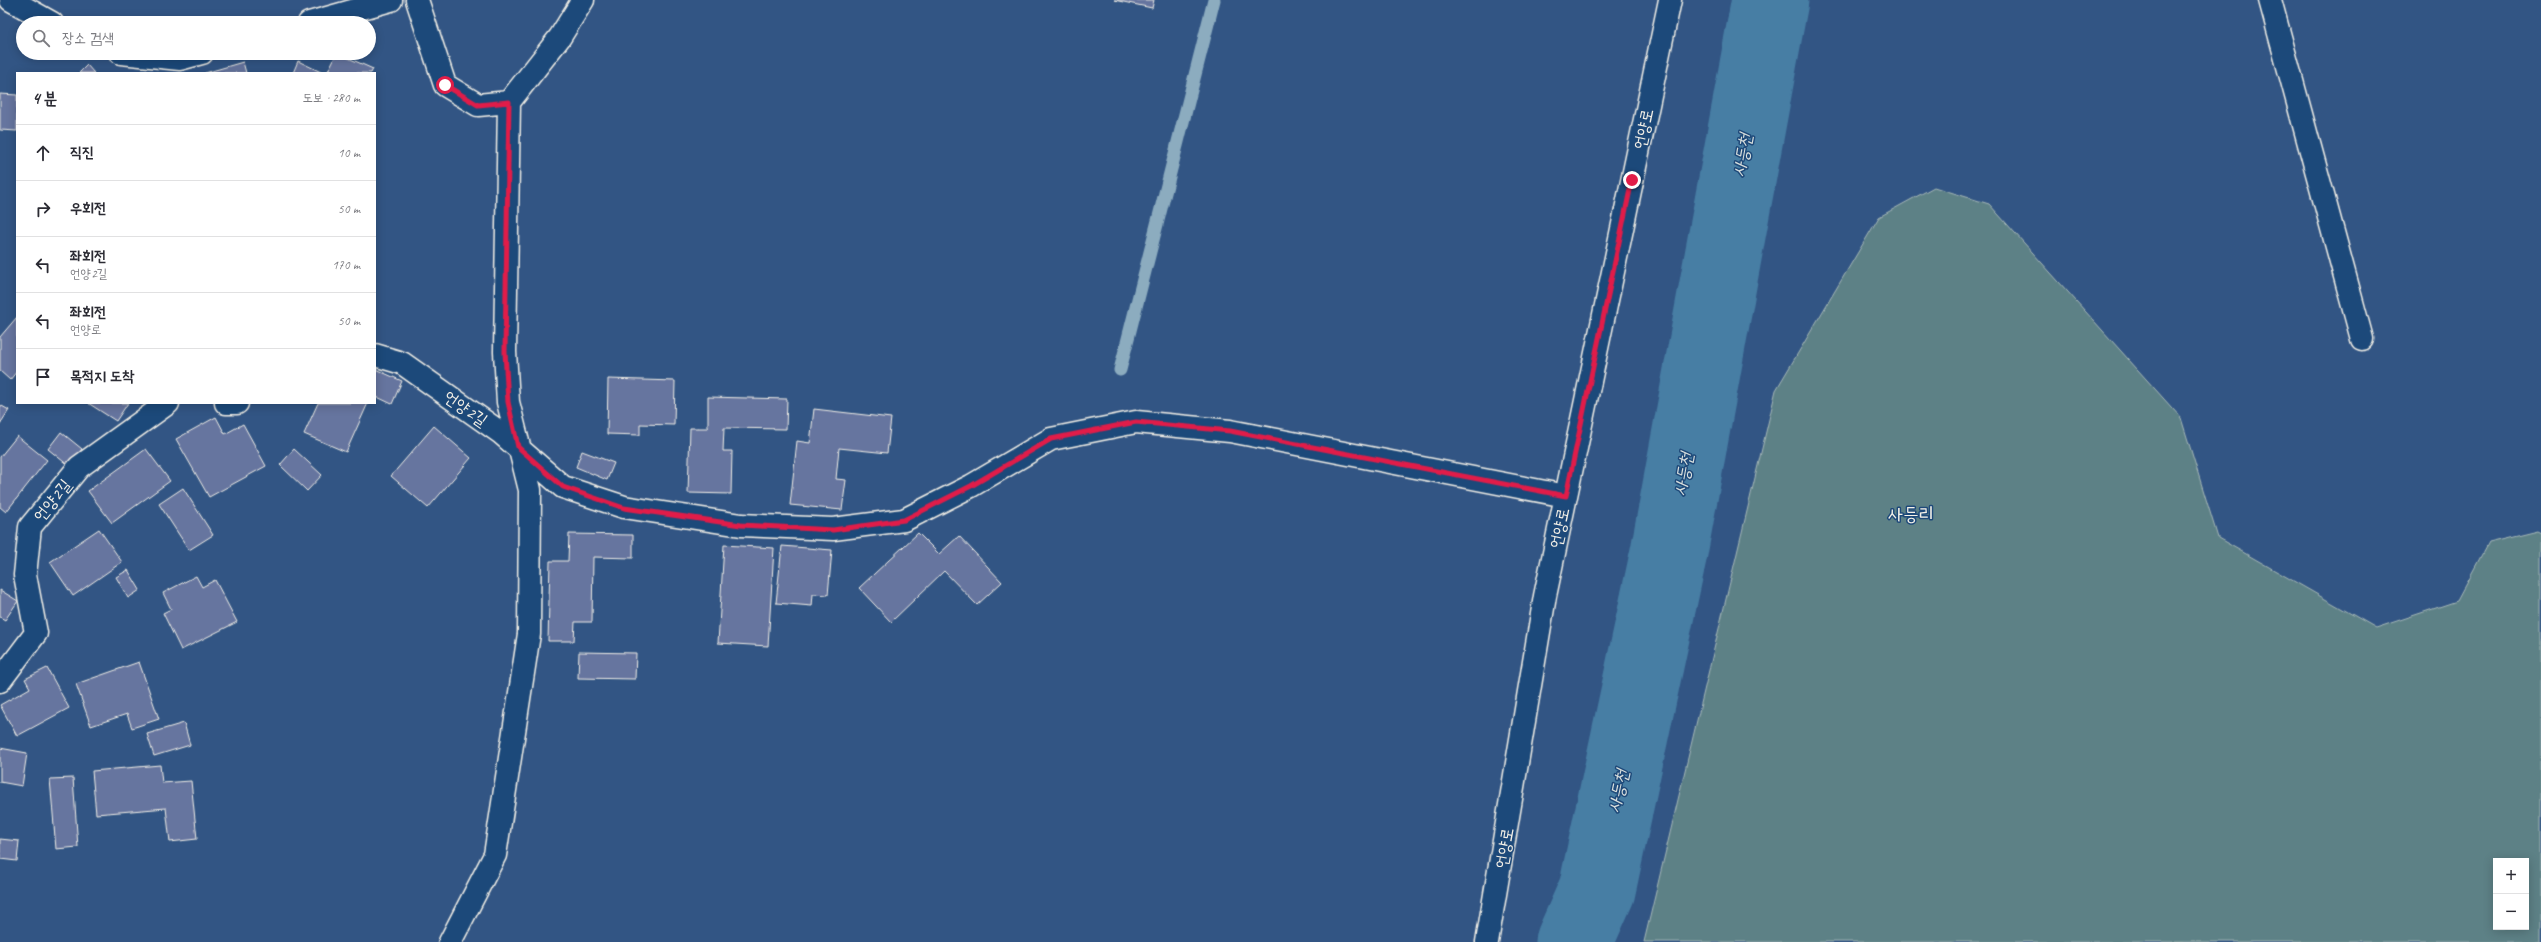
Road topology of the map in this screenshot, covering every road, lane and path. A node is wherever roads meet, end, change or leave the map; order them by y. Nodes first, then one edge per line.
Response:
1 (11, 0) edge
2 (391, 0) edge
3 (417, 0) edge
4 (583, 0) edge
5 (1670, 0) edge
6 (2270, 0) edge
7 (40, 16) edge
8 (334, 16) edge
9 (509, 102) junction
10 (2362, 339) dead end
11 (376, 355) edge
12 (167, 404) edge
13 (518, 447) junction
14 (1566, 496) junction
15 (0, 681) edge
16 (450, 942) edge
17 (1487, 942) edge

1 - 7 street
2 - 8 street
3 - 9 street
4 - 9 street
5 - 14 street, 언양로
6 - 10 street
9 - 13 street
11 - 13 street, 언양2길
12 - 15 street, 언양2길
13 - 14 street, 언양2길
13 - 16 street
14 - 17 street, 언양로

